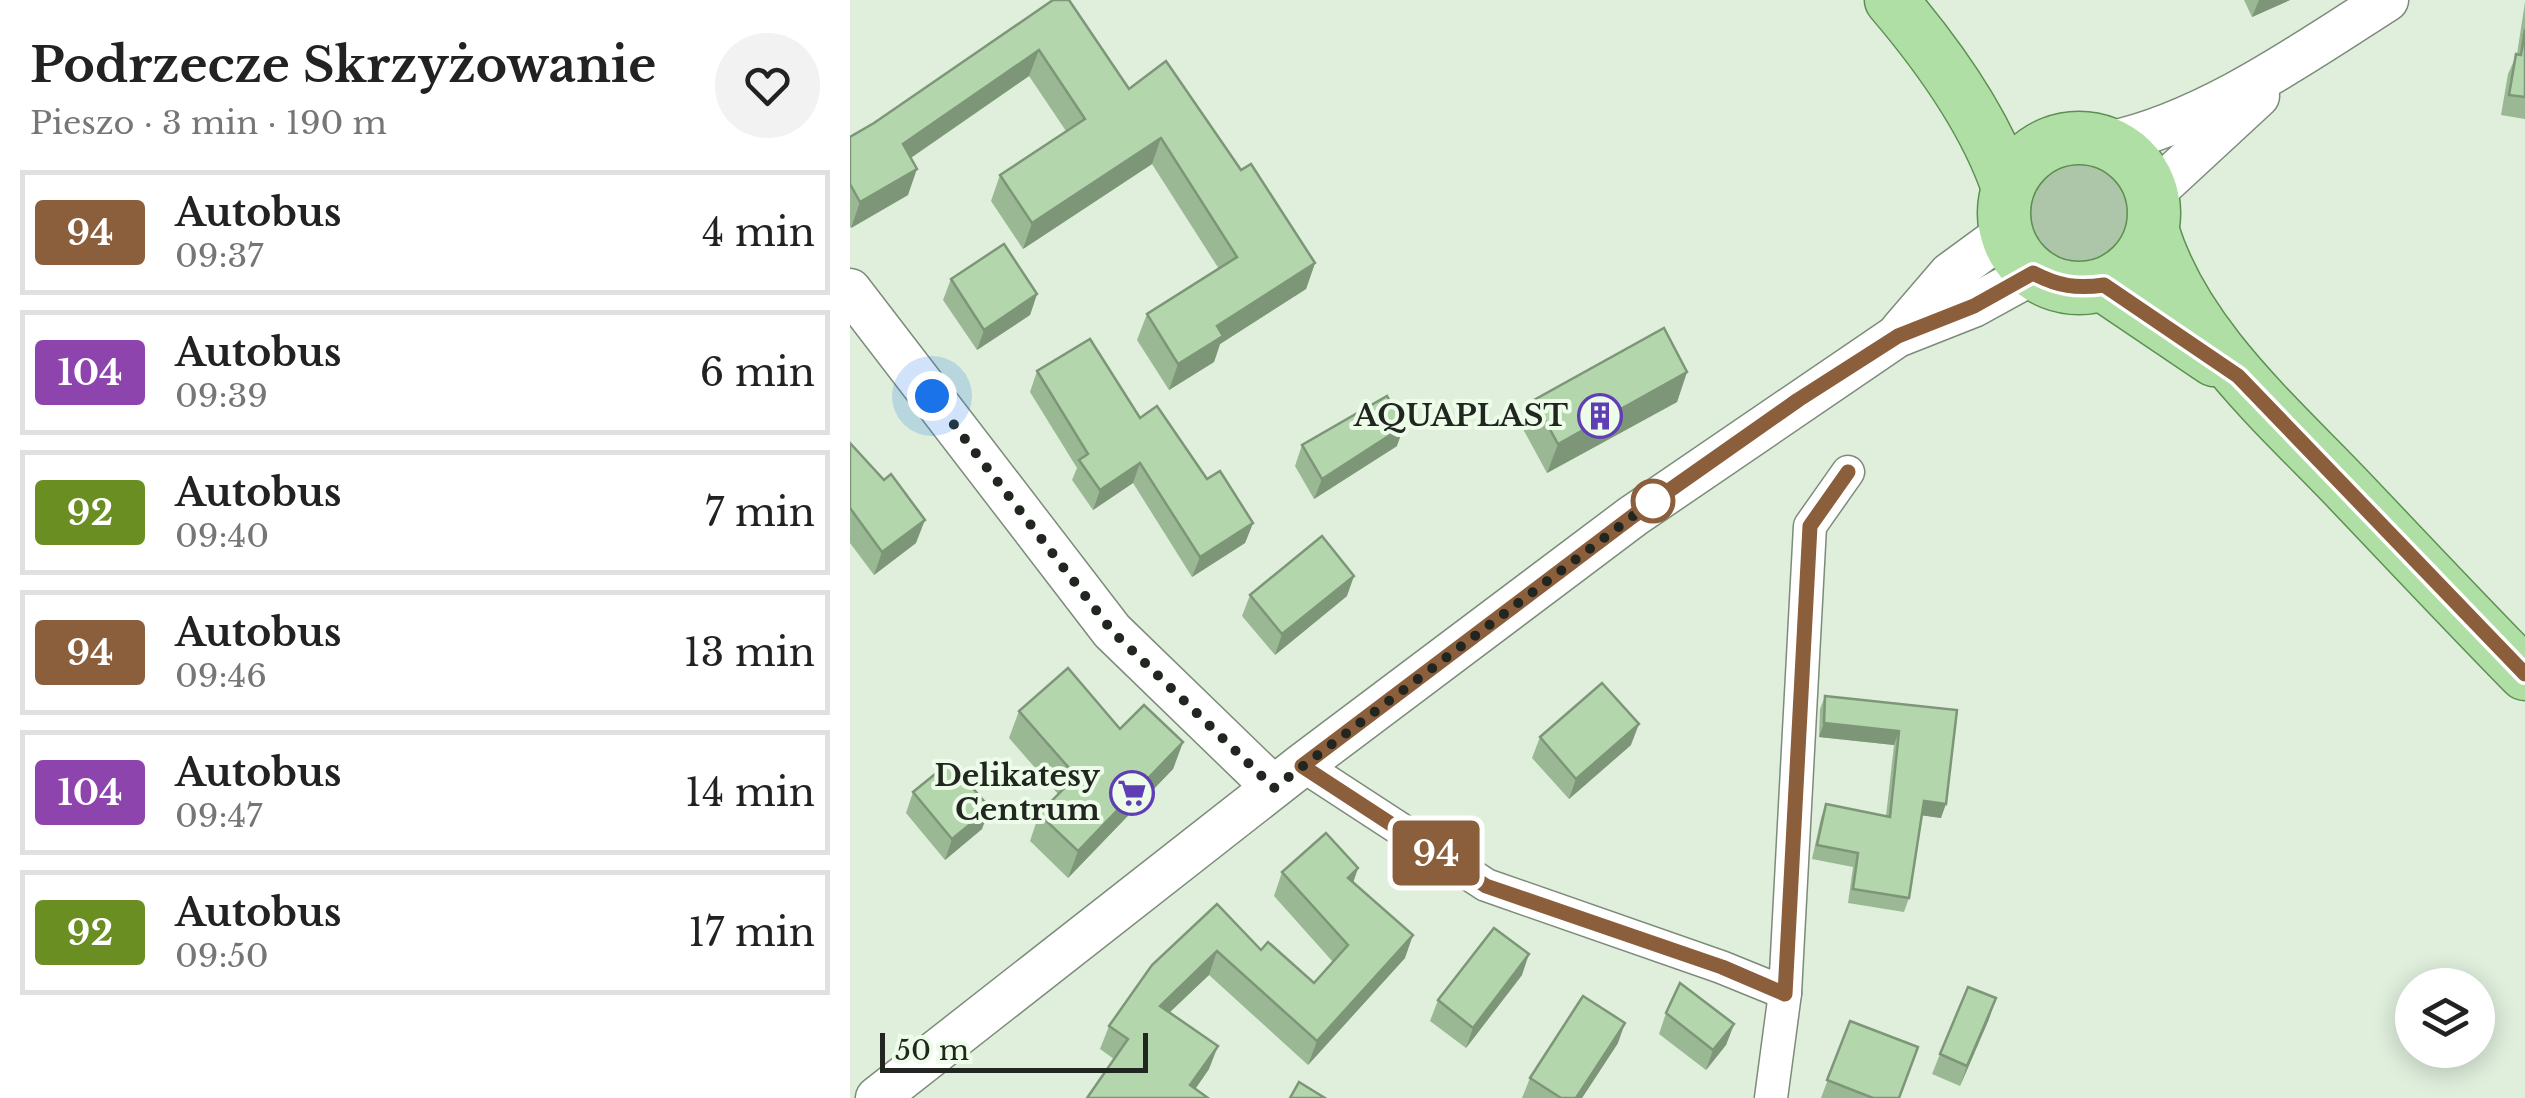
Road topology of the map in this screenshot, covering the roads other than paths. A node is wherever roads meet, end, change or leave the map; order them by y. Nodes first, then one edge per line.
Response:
1 (1891, 0) edge
2 (2387, 0) edge
3 (1928, 44) junction
4 (2302, 54) junction
5 (2085, 142) junction
6 (2153, 213) junction
7 (2016, 232) junction
8 (2104, 285) junction
9 (850, 290) edge
10 (2238, 376) junction
11 (1848, 472) dead end
12 (2525, 674) edge
13 (1288, 776) junction
14 (1785, 994) junction
15 (877, 1098) edge
16 (1771, 1098) edge

1 - 3 main road
2 - 4 street
3 - 5 main road
3 - 7 main road
4 - 5 street
4 - 6 street
5 - 6 main road
5 - 7 main road
6 - 8 main road
6 - 10 main road
7 - 8 main road
7 - 13 street
8 - 10 main road
9 - 13 street
10 - 12 main road
11 - 14 street
13 - 14 street
13 - 15 street
14 - 16 street

